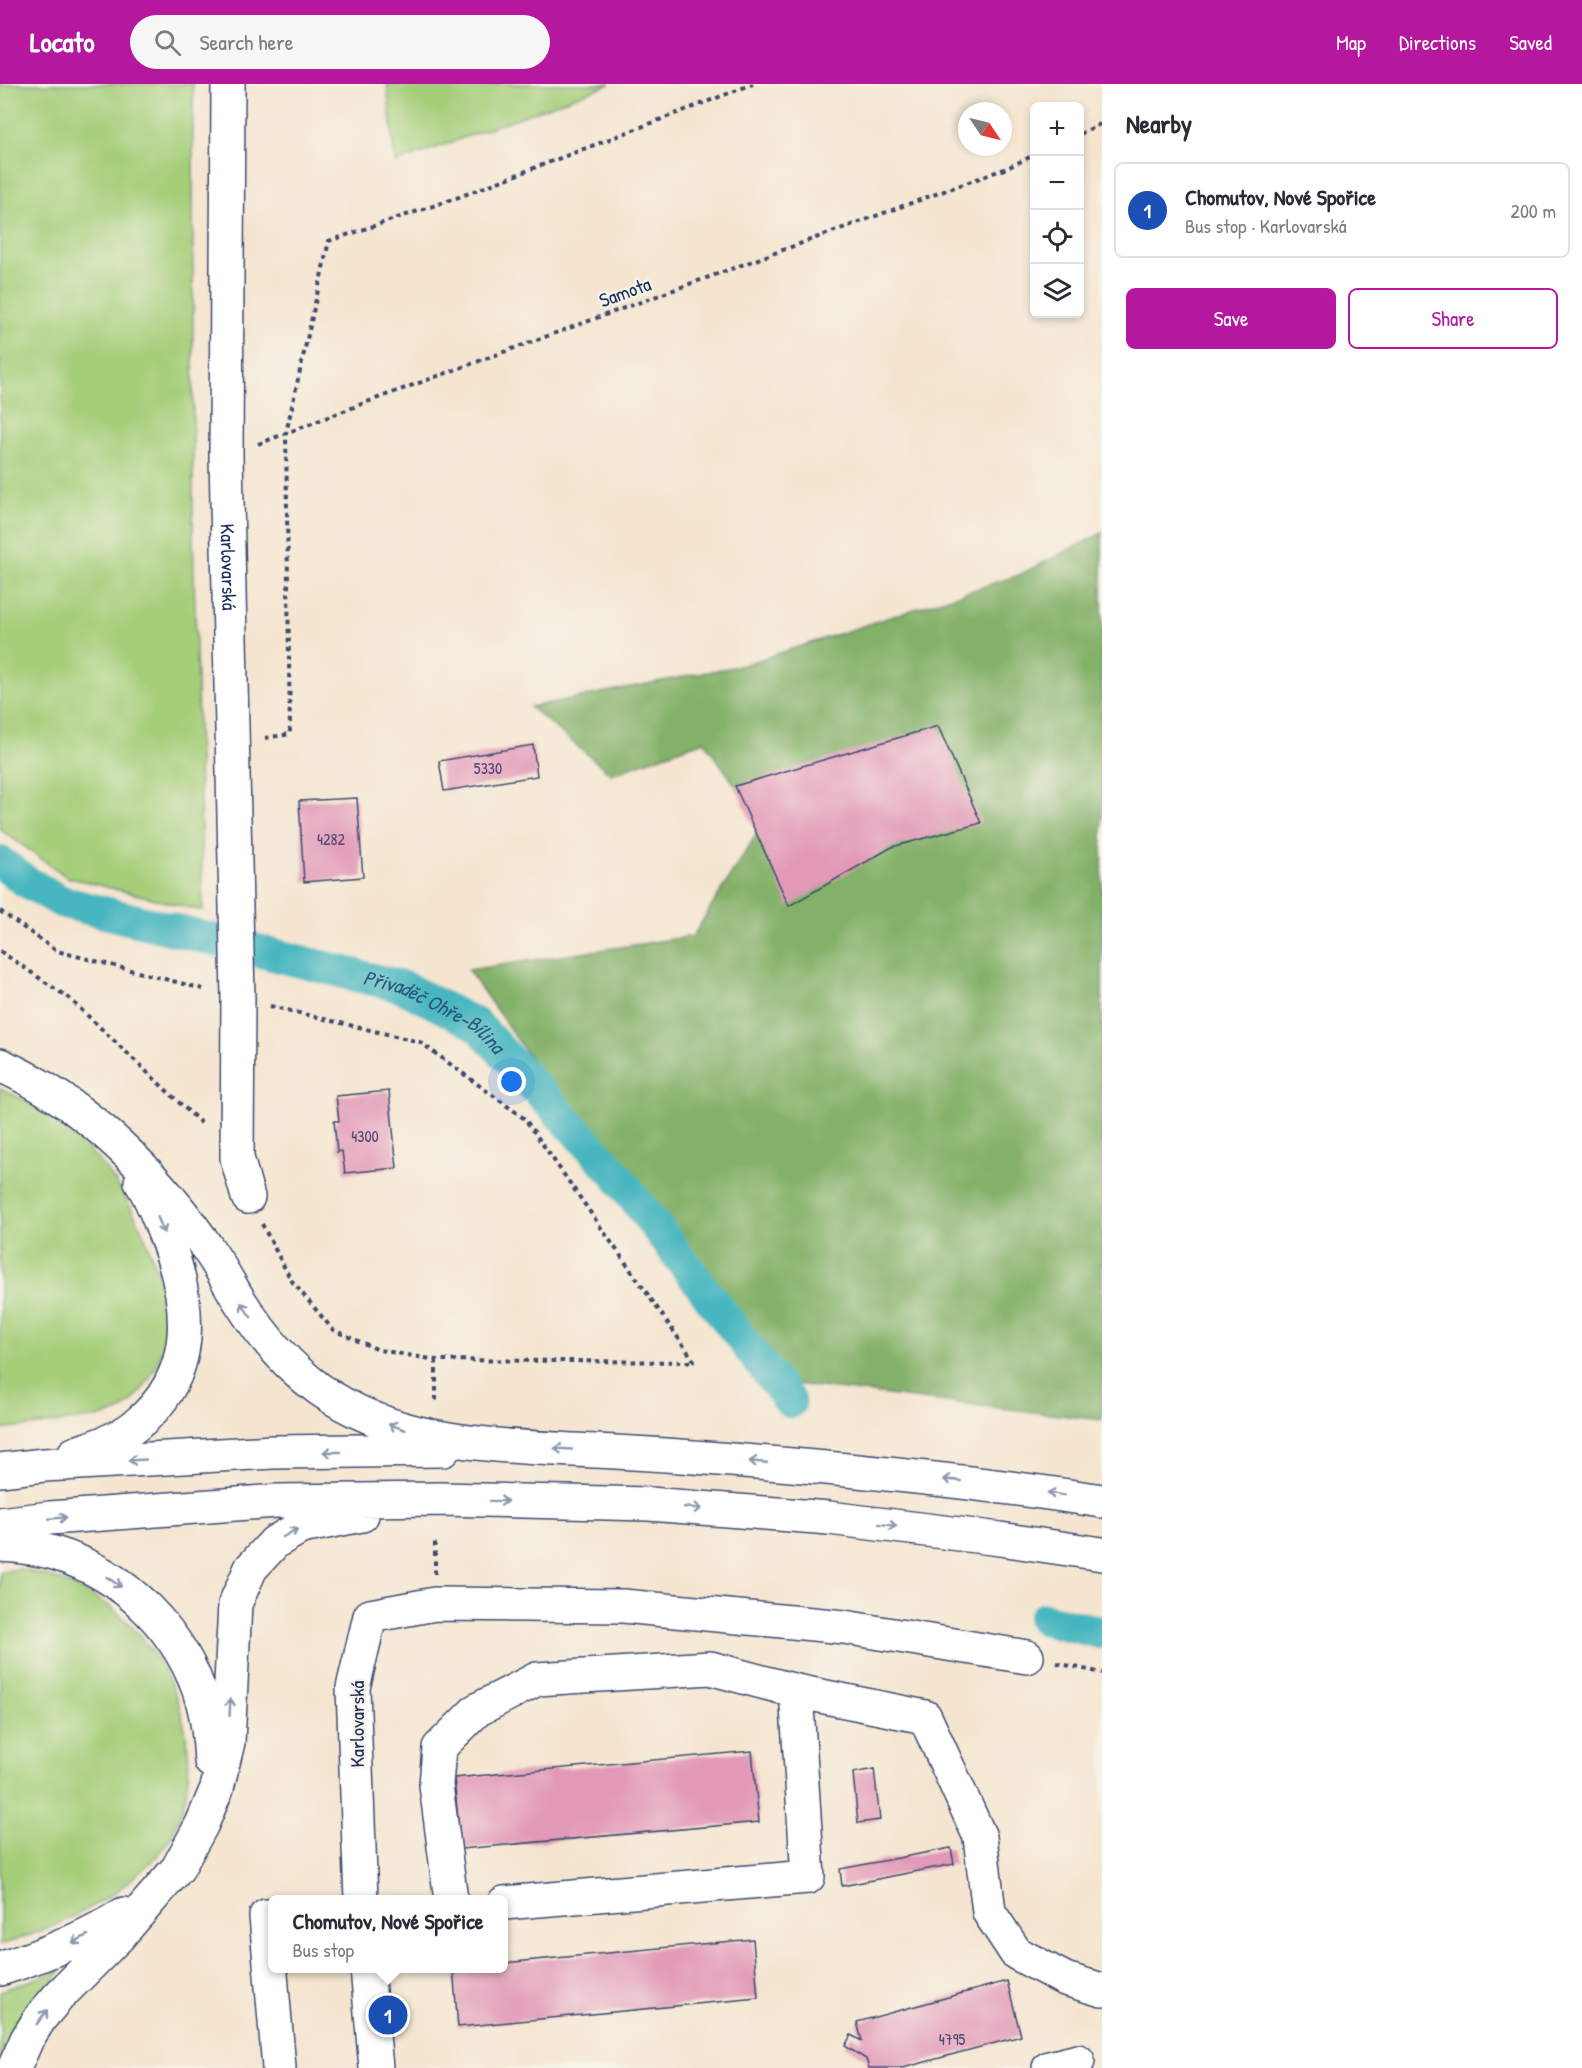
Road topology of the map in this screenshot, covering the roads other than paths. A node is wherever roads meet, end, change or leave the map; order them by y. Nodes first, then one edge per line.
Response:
1 (228, 84) edge
2 (0, 1065) edge
3 (95, 1125) junction
4 (248, 1197) road end
5 (516, 1447) junction
6 (44, 1465) junction
7 (0, 1470) edge
8 (440, 1500) junction
9 (1102, 1502) edge
10 (0, 1524) edge
11 (0, 1545) edge
12 (1102, 1554) edge
13 (1027, 1657) road end
14 (796, 1691) junction
15 (202, 1824) junction
16 (178, 1868) junction
17 (361, 1895) edge
18 (450, 1895) edge
19 (508, 1903) edge
20 (268, 1916) edge
21 (268, 1939) edge
22 (0, 1969) edge
23 (271, 1973) edge
24 (367, 1973) edge
25 (1102, 1990) edge
26 (14, 2068) edge
27 (279, 2068) edge
28 (376, 2068) edge

1 - 4 main road, Karlovarská
2 - 3 main road
5 -> 3 main road
3 -> 6 main road
5 -> 6 main road
9 -> 5 main road
6 - 7 main road
10 -> 8 main road
8 -> 12 main road
15 -> 8 main road
11 -> 15 main road
13 - 17 main road, Karlovarská
14 - 18 main road
14 - 19 main road
14 - 25 main road
15 - 16 main road
16 -> 22 main road
26 -> 16 main road
20 - 21 main road
23 - 27 main road
24 - 28 main road

